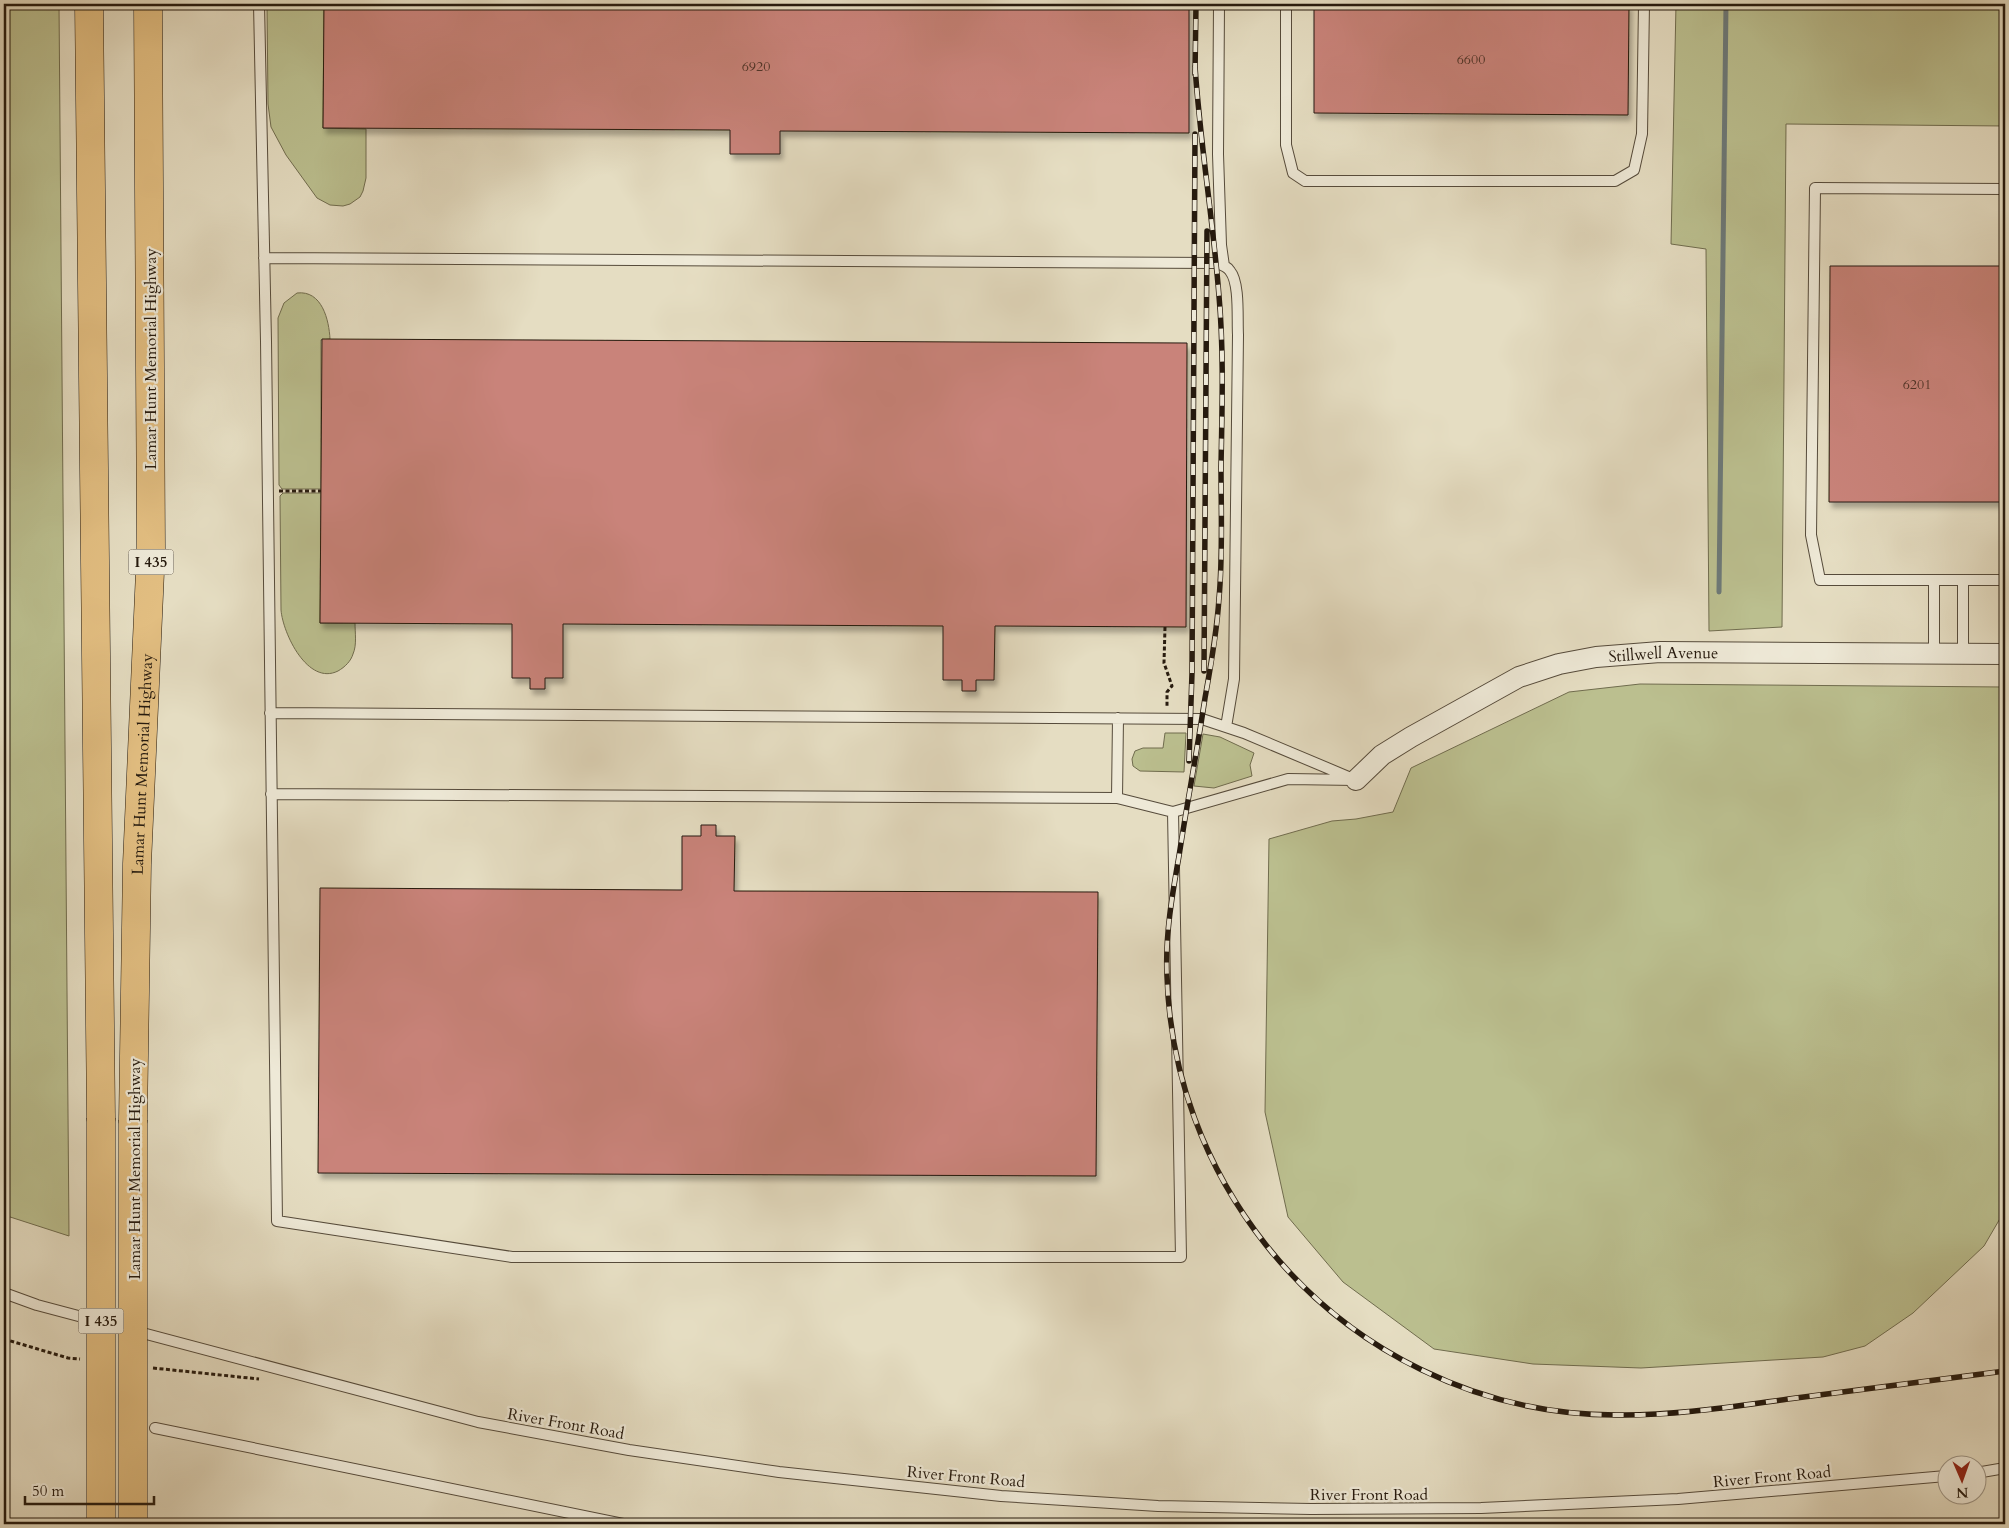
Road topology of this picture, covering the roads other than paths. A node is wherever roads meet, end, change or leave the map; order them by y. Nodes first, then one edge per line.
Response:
1 (89, 4) edge
2 (148, 4) edge
3 (259, 4) edge
4 (1219, 4) edge
5 (1286, 4) edge
6 (1644, 4) edge
7 (2005, 189) edge
8 (264, 258) junction
9 (1224, 266) junction
10 (1934, 580) junction
11 (1963, 580) junction
12 (2005, 580) edge
13 (1934, 653) junction
14 (1963, 653) junction
15 (2005, 654) edge
16 (270, 713) junction
17 (1118, 718) junction
18 (1226, 727) junction
19 (1356, 780) junction
20 (271, 794) junction
21 (1117, 798) junction
22 (1174, 812) junction
23 (4, 1293) edge
24 (155, 1428) dead end
25 (2005, 1468) edge
26 (1986, 1471) edge
27 (1936, 1477) edge
28 (101, 1524) edge
29 (133, 1524) edge
30 (623, 1524) edge

1 - 28 highway, Lamar Hunt Memorial Highway / I 435, bridge
2 - 29 highway, Lamar Hunt Memorial Highway / I 435, bridge
3 - 8 lane
4 - 9 lane
5 - 6 lane
7 - 10 lane
8 - 9 lane
8 - 16 lane
9 - 18 lane
10 - 11 lane
10 - 13 lane
11 - 12 lane
11 - 14 lane
13 - 14 street, Stillwell Avenue
13 - 19 street, Stillwell Avenue
14 - 15 street, Stillwell Avenue
16 - 17 lane
16 - 20 lane
17 - 18 lane
17 - 21 lane
18 - 19 lane
19 - 22 lane
20 - 21 lane
20 - 22 lane
21 - 22 lane
23 - 27 lane, River Front Road
24 - 30 lane
25 - 26 lane

